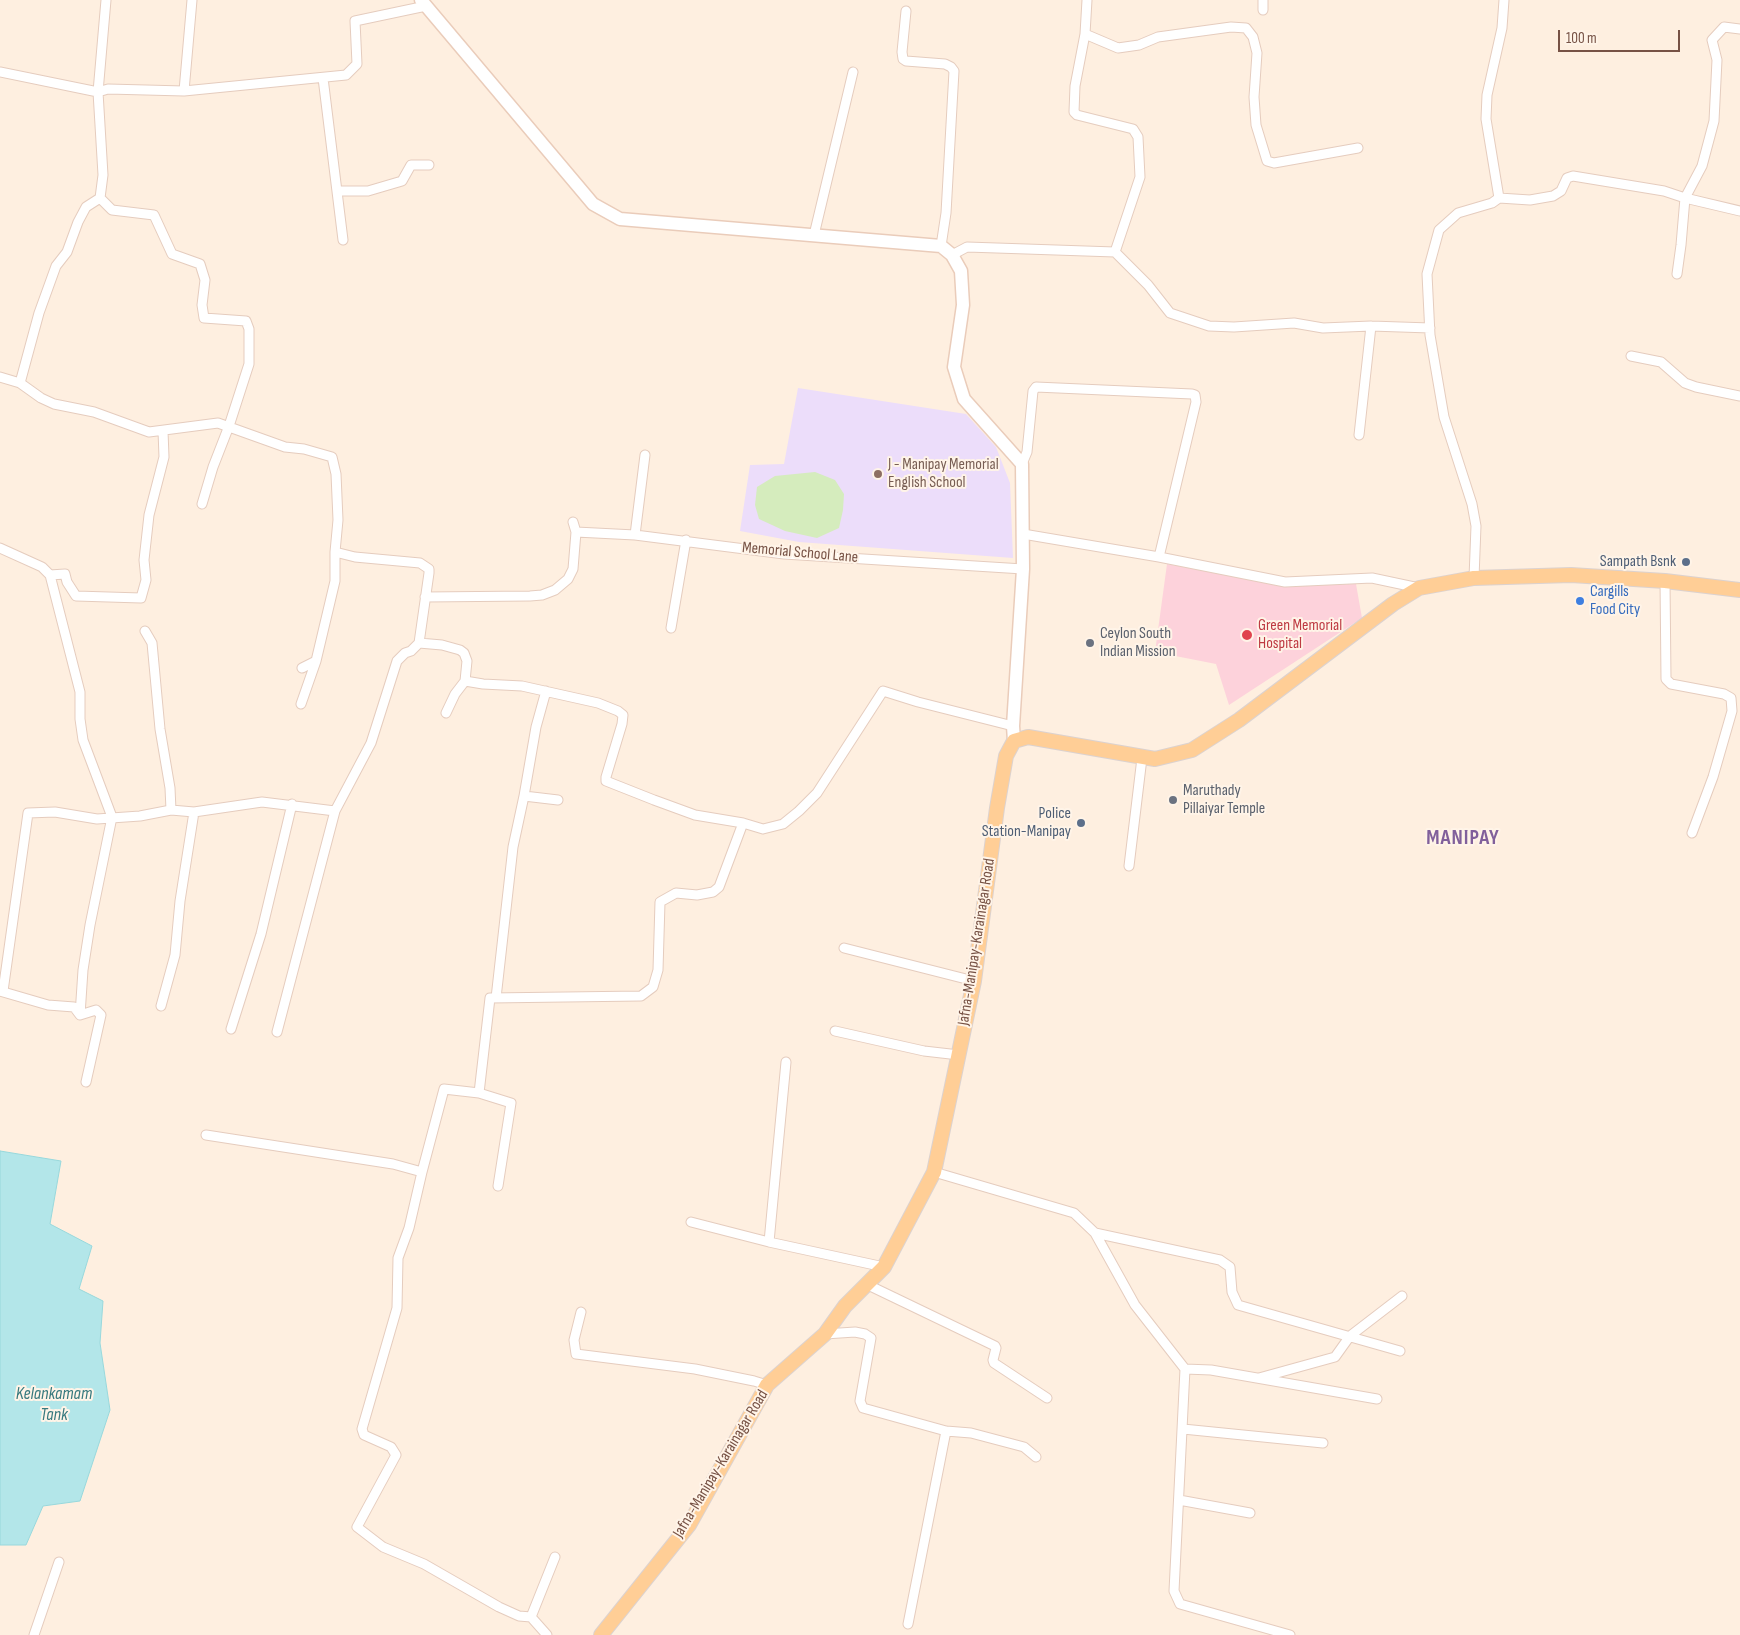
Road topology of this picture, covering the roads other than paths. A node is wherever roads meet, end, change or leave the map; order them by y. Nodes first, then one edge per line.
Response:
1 (106, 0) edge
2 (192, 0) edge
3 (1087, 0) edge
4 (1263, 0) edge
5 (1504, 0) edge
6 (423, 3) edge
7 (1263, 10) dead end
8 (906, 11) dead end
9 (1740, 29) edge
10 (1085, 34) junction
11 (0, 72) edge
12 (853, 72) dead end
13 (323, 78) junction
14 (184, 91) junction
15 (98, 92) junction
16 (1358, 148) dead end
17 (429, 165) dead end
18 (338, 191) junction
19 (100, 198) junction
20 (1498, 198) junction
21 (1685, 198) junction
22 (1740, 211) edge
23 (814, 234) junction
24 (343, 240) dead end
25 (941, 246) junction
26 (1115, 252) junction
27 (952, 254) junction
28 (1677, 274) dead end
29 (1371, 326) junction
30 (1430, 328) junction
31 (1631, 356) dead end
32 (0, 377) edge
33 (20, 383) junction
34 (1740, 396) edge
35 (229, 426) junction
36 (163, 431) junction
37 (1359, 435) dead end
38 (645, 456) dead end
39 (1022, 464) junction
40 (202, 504) dead end
41 (573, 522) dead end
42 (576, 532) junction
43 (635, 534) junction
44 (1023, 534) junction
45 (686, 540) junction
46 (0, 548) edge
47 (335, 552) junction
48 (1159, 557) junction
49 (1023, 569) junction
50 (50, 575) junction
51 (1474, 578) junction
52 (1665, 581) junction
53 (1419, 588) junction
54 (1740, 590) edge
55 (425, 597) junction
56 (671, 628) dead end
57 (146, 631) dead end
58 (418, 643) junction
59 (316, 661) junction
60 (302, 668) dead end
61 (465, 681) junction
62 (546, 691) junction
63 (1736, 698) edge
64 (301, 704) dead end
65 (446, 713) dead end
66 (1013, 726) junction
67 (1014, 741) junction
68 (1142, 758) junction
69 (524, 796) junction
70 (558, 800) dead end
71 (292, 804) junction
72 (171, 810) junction
73 (334, 810) junction
74 (194, 812) junction
75 (112, 817) junction
76 (743, 823) junction
77 (1692, 833) dead end
78 (1129, 866) dead end
79 (844, 948) dead end
80 (974, 981) junction
81 (1, 991) edge
82 (496, 998) junction
83 (161, 1006) dead end
84 (80, 1015) junction
85 (230, 1029) dead end
86 (835, 1031) dead end
87 (277, 1032) dead end
88 (959, 1055) junction
89 (786, 1062) dead end
90 (86, 1082) dead end
91 (479, 1093) junction
92 (206, 1134) dead end
93 (422, 1172) junction
94 (934, 1172) junction
95 (498, 1186) dead end
96 (691, 1222) dead end
97 (1095, 1233) junction
98 (769, 1242) junction
99 (884, 1267) junction
100 (866, 1284) junction
101 (1402, 1296) dead end
102 (581, 1312) dead end
103 (825, 1334) junction
104 (1350, 1336) junction
105 (1400, 1351) dead end
106 (1185, 1369) junction
107 (1256, 1379) junction
108 (767, 1385) junction
109 (1047, 1398) dead end
110 (1376, 1399) dead end
111 (1183, 1429) junction
112 (946, 1431) junction
113 (1323, 1443) dead end
114 (1036, 1458) dead end
115 (1180, 1500) junction
116 (1250, 1513) dead end
117 (555, 1557) dead end
118 (59, 1562) dead end
119 (530, 1617) junction
120 (908, 1624) dead end
121 (34, 1635) edge
122 (547, 1635) edge
123 (601, 1635) edge
124 (1290, 1635) edge

1 - 15 street
2 - 14 street
3 - 10 street
4 - 7 street
5 - 20 street
6 - 13 street
6 - 23 street
8 - 25 street
9 - 21 street
10 - 16 street
10 - 26 street
11 - 15 street
12 - 23 street
13 - 14 street
13 - 18 street
14 - 15 street
15 - 19 street
17 - 18 street
18 - 24 street
19 - 33 street
19 - 35 street
20 - 21 street
20 - 30 street
21 - 22 street
21 - 28 street
23 - 25 street
25 - 27 street
26 - 27 street
26 - 29 street
27 - 39 street
29 - 30 street
29 - 37 street
30 - 51 street
31 - 34 street
32 - 33 street
33 - 36 street
35 - 36 street
35 - 40 street
35 - 47 street
36 - 50 street
38 - 43 street
39 - 44 street
39 - 48 street
41 - 42 street
42 - 43 street, Memorial School Lane
42 - 55 street
43 - 45 street, Memorial School Lane
44 - 48 street
44 - 49 street
45 - 49 street, Memorial School Lane
45 - 56 street
46 - 50 street
47 - 55 street
47 - 59 street
48 - 53 street
49 - 66 street
50 - 75 street
51 - 52 main road
51 - 53 main road
52 - 54 main road
52 - 63 street
53 - 68 main road
55 - 58 street
57 - 72 street
58 - 61 street
58 - 73 street
59 - 60 street
59 - 64 street
61 - 62 street
61 - 65 street
62 - 69 street
62 - 76 street
63 - 77 street
66 - 67 street
66 - 76 street
67 - 68 main road
67 - 80 main road, Jafna-Manipay-Karainagar Road
68 - 78 street
69 - 70 street
69 - 82 street
71 - 73 street
71 - 74 street
71 - 85 street
72 - 74 street
72 - 75 street
73 - 87 street
74 - 83 street
75 - 81 street
75 - 84 street
76 - 82 street
79 - 80 street
80 - 88 main road, Jafna-Manipay-Karainagar Road
81 - 84 street
82 - 91 street
84 - 90 street
86 - 88 street
88 - 94 main road, Jafna-Manipay-Karainagar Road
89 - 98 street
91 - 93 street
91 - 95 street
92 - 93 street
93 - 119 street
94 - 97 street
94 - 99 main road, Jafna-Manipay-Karainagar Road
96 - 98 street
97 - 104 street
97 - 106 street
98 - 99 street
99 - 100 main road, Jafna-Manipay-Karainagar Road
100 - 103 main road, Jafna-Manipay-Karainagar Road
100 - 109 street
101 - 104 street
102 - 108 street
103 - 108 main road, Jafna-Manipay-Karainagar Road
103 - 112 street
104 - 105 street
104 - 107 street
106 - 107 street
106 - 111 street
107 - 110 street
108 - 123 main road, Jafna-Manipay-Karainagar Road
111 - 113 street
111 - 115 street
112 - 114 street
112 - 120 street
115 - 116 street
115 - 124 street
117 - 119 street
118 - 121 street
119 - 122 street

